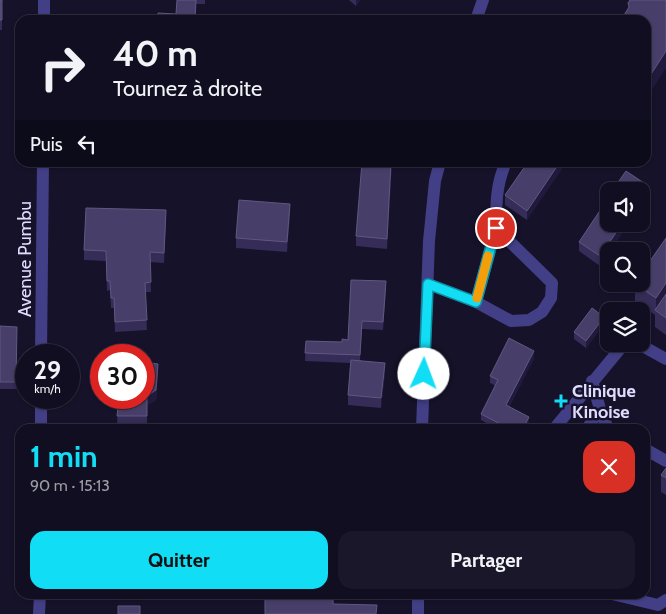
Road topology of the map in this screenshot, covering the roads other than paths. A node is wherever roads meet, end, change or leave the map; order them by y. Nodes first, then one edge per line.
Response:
1 (44, 0) edge
2 (483, 0) edge
3 (44, 15) edge
4 (478, 15) edge
5 (43, 167) edge
6 (439, 167) edge
7 (504, 167) edge
8 (496, 228) junction
9 (428, 284) junction
10 (476, 302) junction
11 (42, 344) edge
12 (650, 350) edge
13 (617, 352) edge
14 (666, 359) edge
15 (592, 380) junction
16 (41, 409) edge
17 (600, 409) junction
18 (41, 424) edge
19 (422, 424) edge
20 (558, 424) edge
21 (590, 424) edge
22 (606, 424) edge
23 (650, 451) edge
24 (666, 461) edge
25 (40, 599) edge
26 (418, 599) edge
27 (638, 599) edge
28 (663, 604) edge
29 (39, 614) edge
30 (418, 614) edge

1 - 3 street
2 - 4 street
5 - 11 street, Avenue Pumbu
6 - 9 street
7 - 8 street
8 - 10 street
8 - 10 street
9 - 10 street
9 - 19 street
12 - 14 street
13 - 15 street
15 - 17 street
15 - 20 street
16 - 18 street
17 - 21 street
17 - 22 street
23 - 24 street
25 - 29 street
26 - 30 street
27 - 28 street

